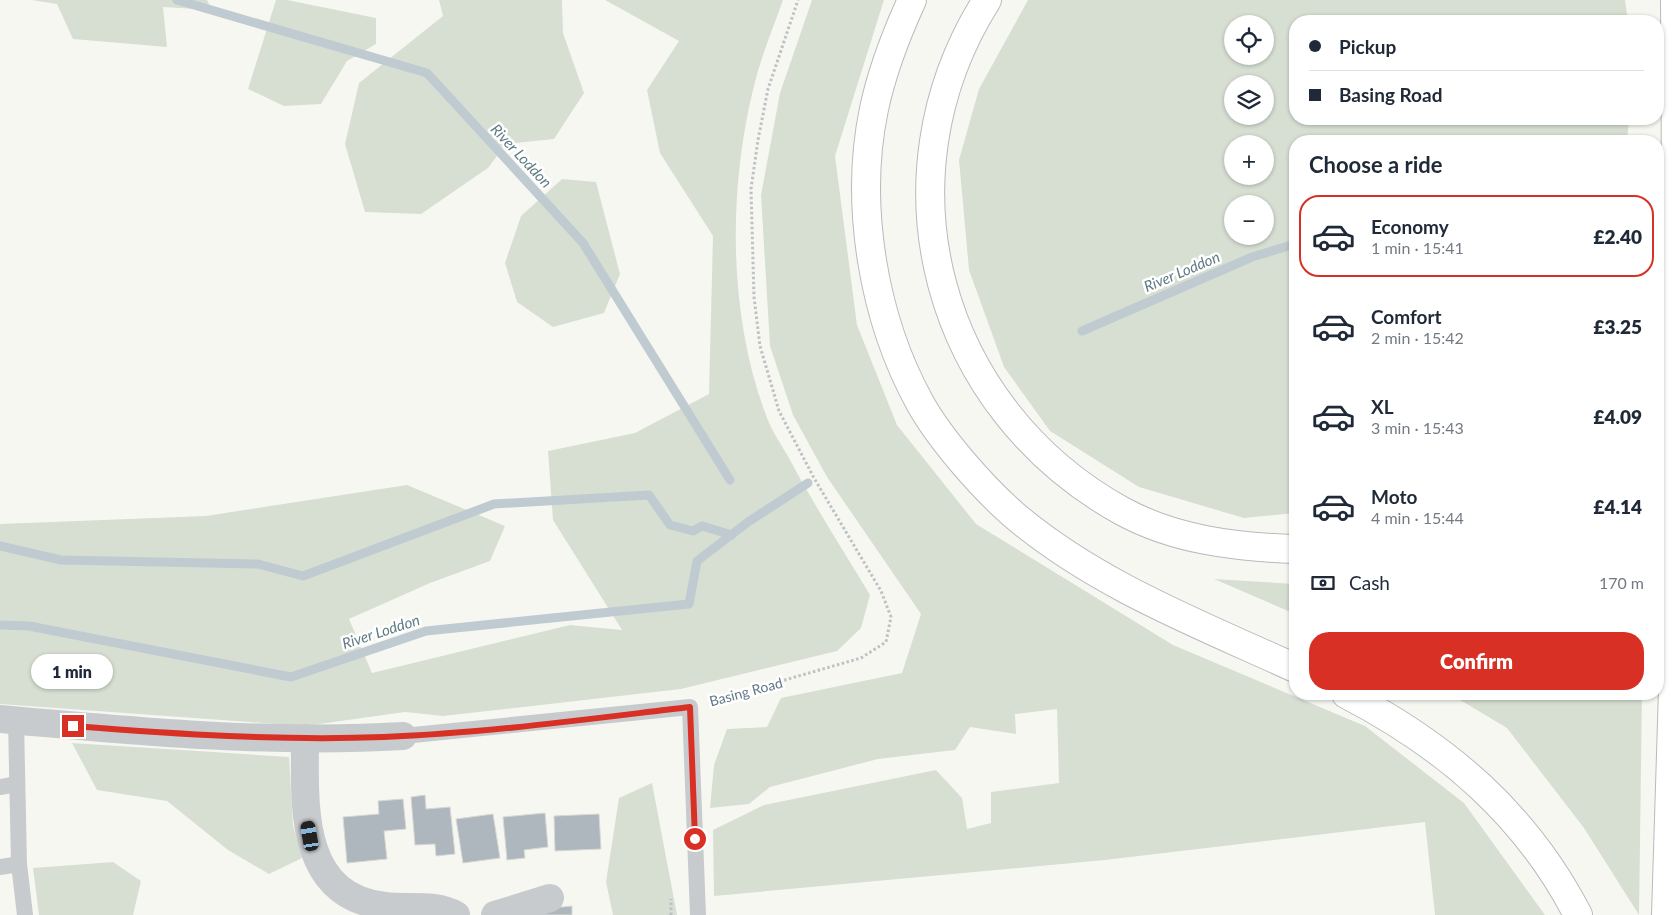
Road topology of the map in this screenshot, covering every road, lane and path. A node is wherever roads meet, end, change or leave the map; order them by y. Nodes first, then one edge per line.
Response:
1 (798, 0) edge
2 (912, 0) edge
3 (987, 0) edge
4 (1675, 0) edge
5 (1676, 57) junction
6 (1664, 120) edge
7 (1289, 549) edge
8 (1289, 665) edge
9 (1356, 700) edge
10 (690, 707) junction
11 (8, 720) edge
12 (403, 736) joint
13 (305, 738) junction
14 (17, 784) junction
15 (0, 787) edge
16 (19, 864) junction
17 (0, 867) edge
18 (550, 898) dead end
19 (25, 915) edge
20 (456, 915) edge
21 (495, 915) edge
22 (698, 915) edge
23 (1578, 915) edge
24 (1666, 915) edge

1 - 10 path, Basing Road
2 - 8 highway
3 - 7 highway
4 - 5 highway
5 - 6 highway
5 - 24 highway
9 - 23 highway
10 - 12 lane
10 - 22 lane
11 - 13 street
11 - 14 lane
12 - 13 street
13 - 20 street
14 - 15 lane
14 - 16 lane
16 - 17 lane
16 - 19 lane
18 - 21 street

